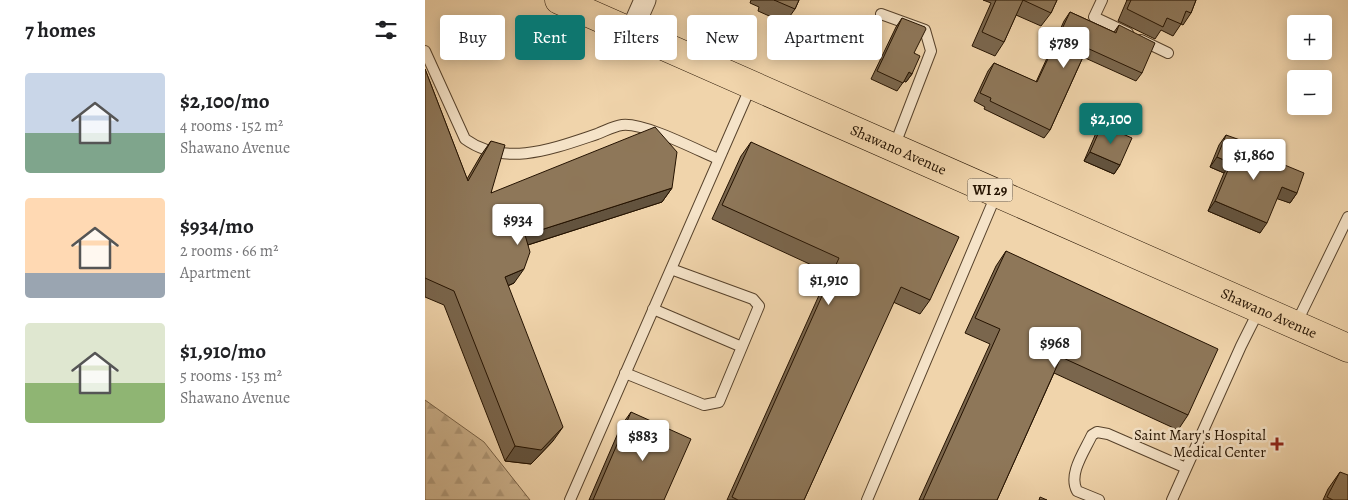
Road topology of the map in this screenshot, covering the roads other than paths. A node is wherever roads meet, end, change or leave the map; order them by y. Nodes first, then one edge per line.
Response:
1 (559, 0) edge
2 (645, 0) edge
3 (1102, 0) edge
4 (881, 14) dead end
5 (638, 15) edge
6 (595, 16) edge
7 (425, 51) edge
8 (677, 52) edge
9 (1169, 53) dead end
10 (751, 85) junction
11 (894, 148) junction
12 (718, 159) junction
13 (997, 193) junction
14 (1348, 217) edge
15 (671, 269) junction
16 (653, 309) junction
17 (1260, 309) junction
18 (1296, 325) junction
19 (742, 347) junction
20 (1348, 348) edge
21 (625, 373) junction
22 (1186, 468) junction
23 (569, 500) edge
24 (867, 500) edge
25 (1099, 500) edge
26 (1172, 500) edge

1 - 6 main road, Shawano Avenue / WI 29
2 - 5 street
3 - 9 lane
4 - 11 lane
7 - 12 lane
8 - 10 main road, Shawano Avenue / WI 29
10 - 11 main road, Shawano Avenue / WI 29
10 - 12 lane
11 - 13 main road, Shawano Avenue / WI 29
12 - 15 lane
13 - 17 main road, Shawano Avenue / WI 29
13 - 24 lane
14 - 18 lane
15 - 16 lane
15 - 19 lane
16 - 19 lane
16 - 21 lane
17 - 18 main road, Shawano Avenue / WI 29
17 - 22 lane
18 - 20 main road, Shawano Avenue / WI 29
19 - 21 lane
21 - 23 lane
22 - 25 lane
22 - 26 lane

